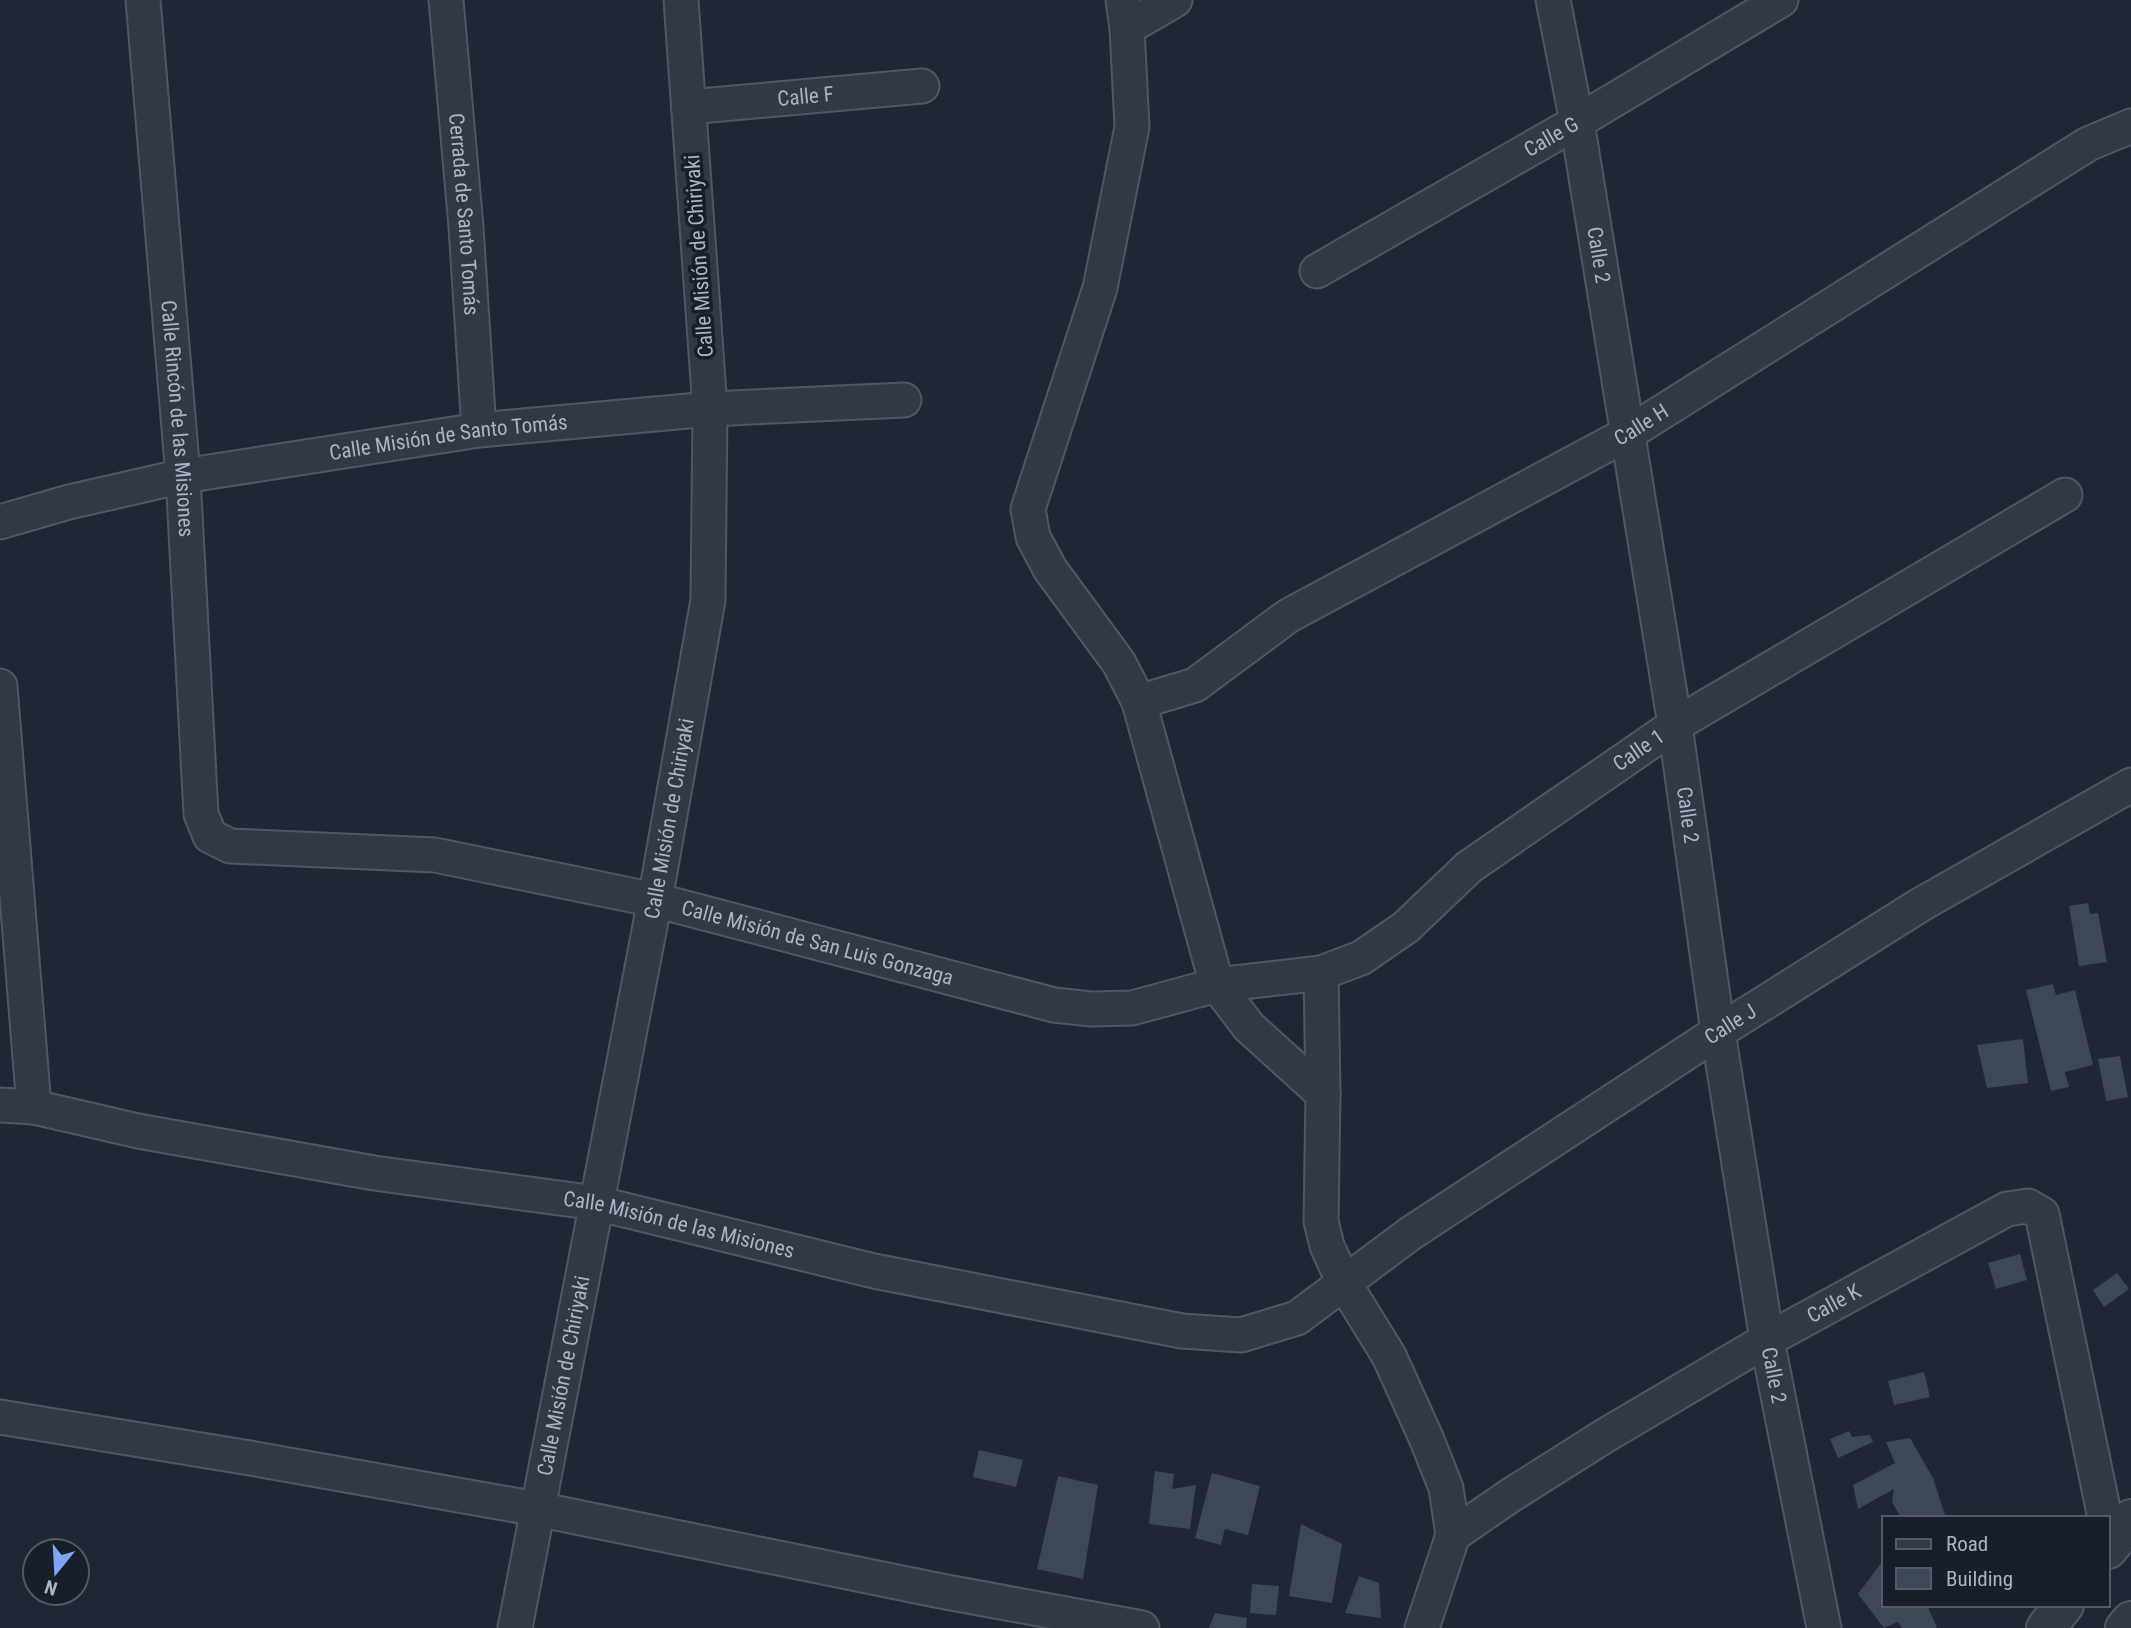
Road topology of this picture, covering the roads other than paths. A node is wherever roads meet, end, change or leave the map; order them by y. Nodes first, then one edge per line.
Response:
1 (143, 0) edge
2 (446, 0) edge
3 (681, 0) edge
4 (1175, 0) edge
5 (1553, 0) edge
6 (1781, 0) edge
7 (1125, 14) edge
8 (922, 86) dead end
9 (689, 107) junction
10 (1577, 122) junction
11 (2131, 126) edge
12 (1317, 271) dead end
13 (904, 400) dead end
14 (710, 409) junction
15 (479, 430) junction
16 (1627, 434) junction
17 (183, 476) junction
18 (2065, 495) dead end
19 (0, 522) edge
20 (0, 685) edge
21 (1139, 702) junction
22 (1675, 725) junction
23 (2131, 785) edge
24 (210, 836) joint
25 (655, 900) junction
26 (1321, 973) junction
27 (1216, 985) junction
28 (1718, 1032) junction
29 (1323, 1094) junction
30 (0, 1105) edge
31 (34, 1107) junction
32 (596, 1203) junction
33 (1344, 1283) junction
34 (1767, 1340) junction
35 (0, 1416) edge
36 (537, 1509) junction
37 (2109, 1516) edge
38 (1453, 1535) junction
39 (2062, 1607) edge
40 (2131, 1620) edge
41 (515, 1628) edge
42 (1142, 1628) edge
43 (1422, 1628) edge
44 (1824, 1628) edge
45 (2046, 1628) edge
46 (2125, 1628) edge

1 - 17 street, Calle Rincón de las Misiones
2 - 15 street, Cerrada de Santo Tomás
3 - 9 street, Calle Misión de Chiriyaki
4 - 7 street
5 - 10 street, Calle 2
6 - 10 street, Calle G
7 - 21 street
8 - 9 street, Calle F
9 - 14 street, Calle Misión de Chiriyaki
10 - 12 street, Calle G
10 - 16 street, Calle 2
11 - 16 street, Calle H
13 - 14 street, Calle Misión de Santo Tomás
14 - 15 street, Calle Misión de Santo Tomás
14 - 25 street, Calle Misión de Chiriyaki
15 - 17 street, Calle Misión de Santo Tomás
16 - 21 street, Calle H
16 - 22 street, Calle 2
17 - 19 street, Calle Misión de Santo Tomás
17 - 24 street, Calle Rincón de las Misiones
18 - 22 street, Calle 1
20 - 31 street
21 - 27 street
22 - 26 street, Calle 1
22 - 28 street, Calle 2
23 - 28 street, Calle J
24 - 25 street, Calle Misión de San Luis Gonzaga
25 - 27 street, Calle Misión de San Luis Gonzaga
25 - 32 street, Calle Misión de Chiriyaki
26 - 27 street, Calle 1
26 - 29 street
27 - 29 street
28 - 33 street, Calle J
28 - 34 street, Calle 2
29 - 33 street
30 - 31 street, Calle Misión de las Misiones
31 - 32 street, Calle Misión de las Misiones
32 - 33 street, Calle Misión de las Misiones
32 - 36 street, Calle Misión de Chiriyaki
33 - 38 street
34 - 37 street, Calle K
34 - 38 street, Calle K
34 - 44 street, Calle 2
35 - 36 street
36 - 41 street, Calle Misión de Chiriyaki
36 - 42 street
38 - 43 street
39 - 45 street
40 - 46 street

